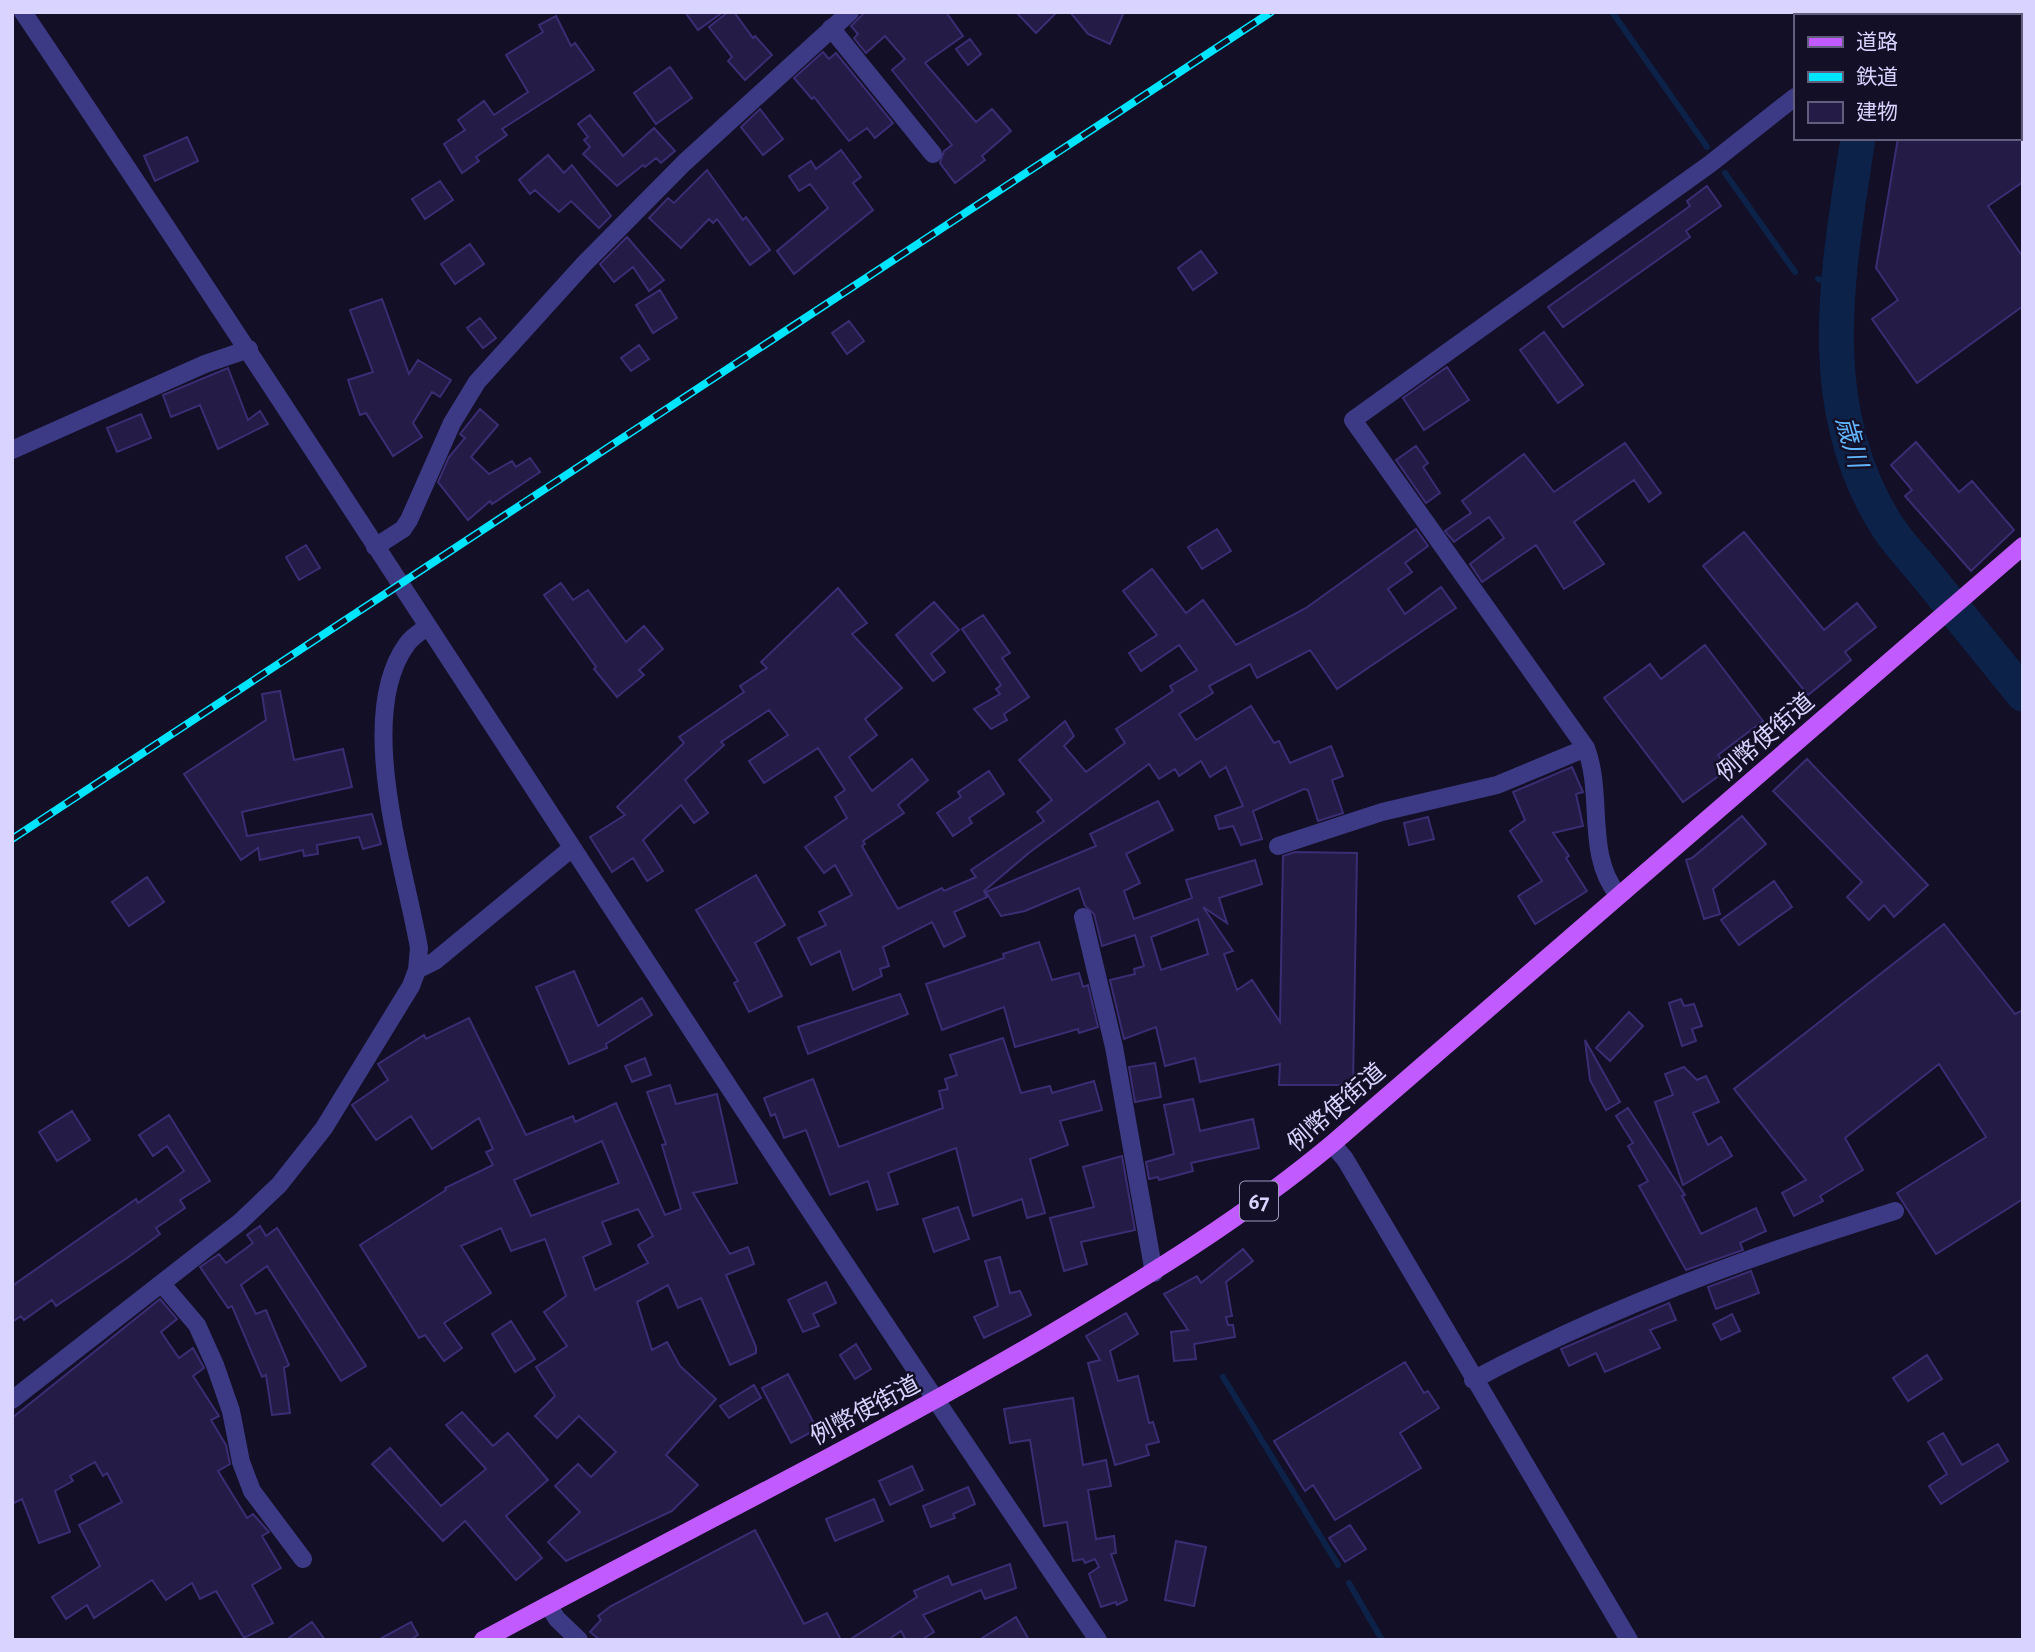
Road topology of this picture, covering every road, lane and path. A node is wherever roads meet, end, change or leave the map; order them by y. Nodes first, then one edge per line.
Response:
1 (23, 12) edge
2 (846, 14) edge
3 (831, 28) junction
4 (1794, 98) edge
5 (933, 154) dead end
6 (249, 349) junction
7 (12, 450) edge
8 (2023, 546) edge
9 (375, 547) junction
10 (427, 627) junction
11 (1586, 748) junction
12 (1279, 846) dead end
13 (572, 848) junction
14 (1618, 895) junction
15 (1083, 917) dead end
16 (417, 970) junction
17 (1332, 1144) junction
18 (1895, 1211) dead end
19 (1154, 1273) junction
20 (162, 1284) junction
21 (1473, 1380) junction
22 (12, 1400) edge
23 (935, 1401) junction
24 (303, 1559) dead end
25 (548, 1605) junction
26 (483, 1640) edge
27 (579, 1640) edge
28 (1098, 1640) edge
29 (1629, 1640) edge

1 - 6 street
2 - 3 street
3 - 5 street
3 - 9 street
4 - 11 street
6 - 7 street
6 - 9 street
8 - 14 main road, 例幣使街道 / 67
9 - 10 street
10 - 13 street
10 - 16 street
11 - 12 street
11 - 14 street
13 - 16 street
13 - 23 street
14 - 17 main road, 例幣使街道 / 67
15 - 19 street
16 - 20 street
17 - 19 main road, 例幣使街道 / 67
17 - 21 street
18 - 21 street
19 - 23 main road, 例幣使街道 / 67
20 - 22 street
20 - 24 street
21 - 29 street
23 - 25 main road, 例幣使街道 / 67
23 - 28 street
25 - 26 main road, 例幣使街道 / 67
25 - 27 street

